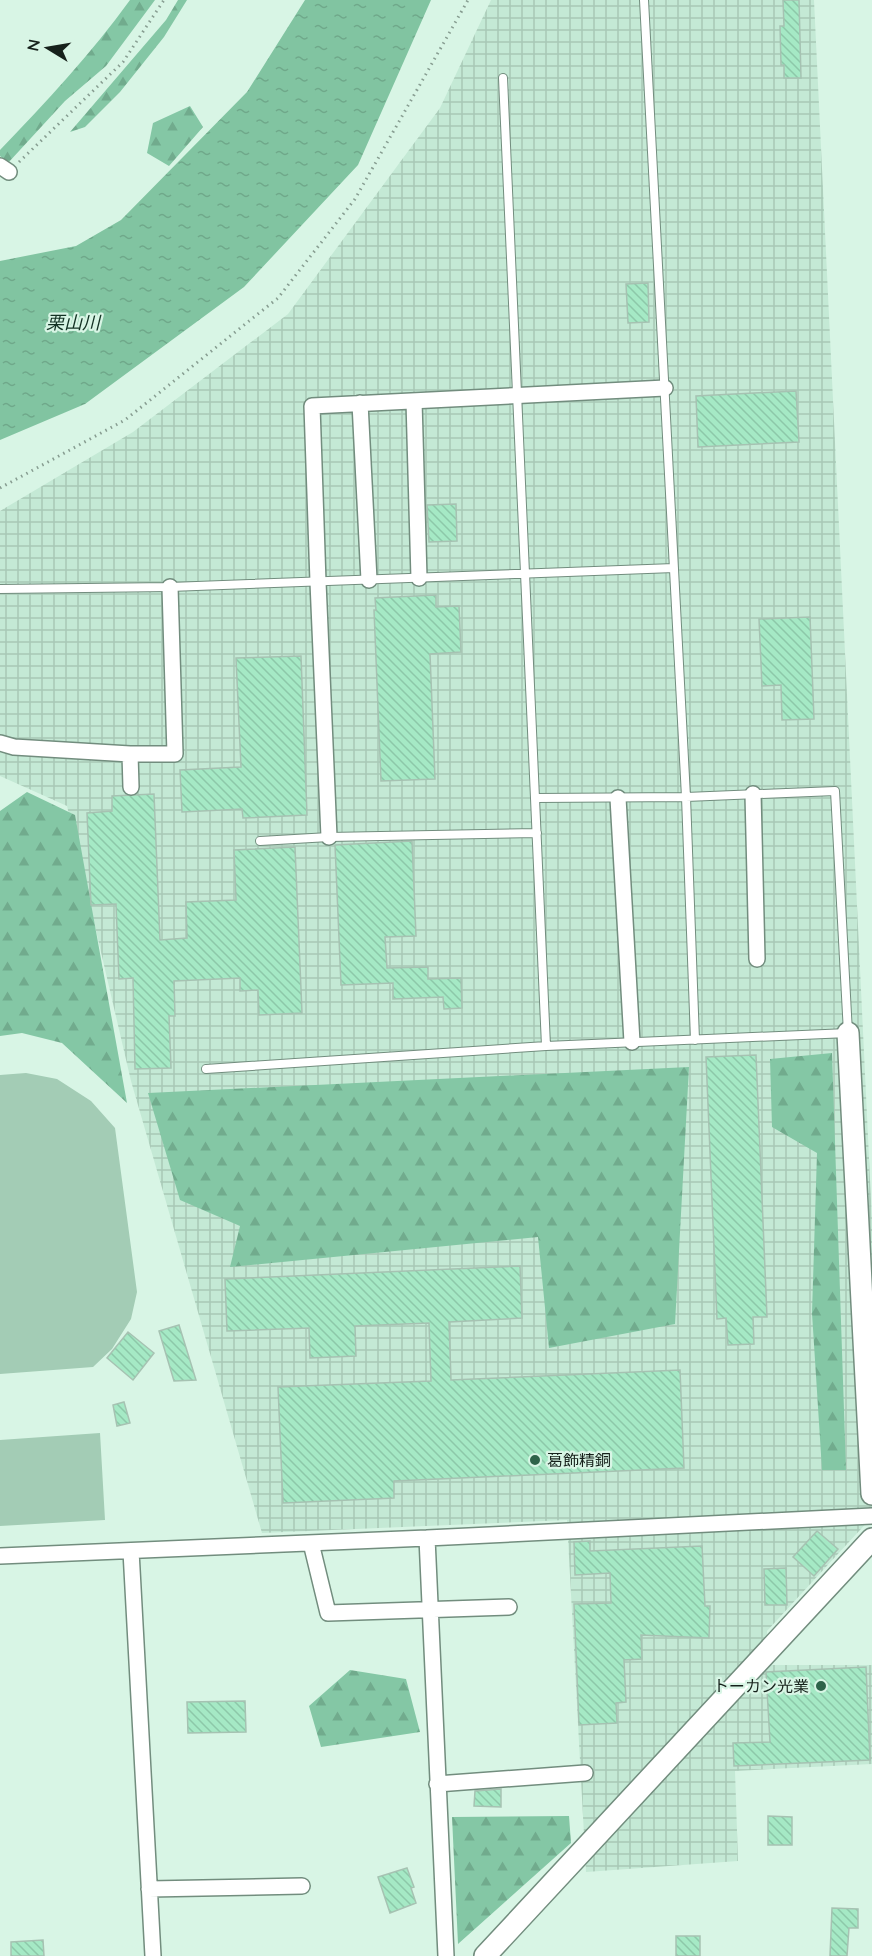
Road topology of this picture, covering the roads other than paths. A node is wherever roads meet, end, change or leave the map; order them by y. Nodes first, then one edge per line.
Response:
1 (644, 0) edge
2 (503, 78) dead end
3 (665, 388) junction
4 (518, 396) junction
5 (414, 401) junction
6 (360, 403) junction
7 (674, 568) junction
8 (526, 574) junction
9 (419, 578) junction
10 (369, 580) junction
11 (318, 582) junction
12 (170, 588) junction
13 (0, 589) edge
14 (0, 742) edge
15 (130, 754) junction
16 (131, 787) dead end
17 (753, 794) junction
18 (686, 797) junction
19 (536, 798) junction
20 (618, 798) junction
21 (537, 833) junction
22 (329, 837) junction
23 (260, 841) dead end
24 (757, 959) dead end
25 (848, 1034) junction
26 (695, 1040) junction
27 (632, 1042) junction
28 (546, 1046) junction
29 (207, 1069) dead end
30 (872, 1494) edge
31 (872, 1516) edge
32 (427, 1538) junction
33 (872, 1539) edge
34 (311, 1543) junction
35 (131, 1551) junction
36 (0, 1556) edge
37 (510, 1607) dead end
38 (430, 1610) junction
39 (585, 1773) dead end
40 (436, 1784) junction
41 (302, 1886) dead end
42 (149, 1889) junction
43 (153, 1956) edge
44 (446, 1956) edge
45 (485, 1956) edge

1 - 3 lane
2 - 4 lane
3 - 4 street
3 - 7 lane
4 - 5 street
4 - 8 lane
5 - 6 street
5 - 9 street
6 - 10 street
6 - 11 street
7 - 8 lane
7 - 18 lane
8 - 9 lane
8 - 19 lane
9 - 10 lane
10 - 11 lane
11 - 12 lane
11 - 22 street
12 - 13 lane
12 - 15 street
14 - 15 street
15 - 16 street
17 - 18 lane
17 - 24 street
17 - 25 lane
18 - 20 lane
18 - 26 lane
19 - 20 lane
19 - 21 lane
20 - 27 street
21 - 22 lane
21 - 28 lane
22 - 23 lane
25 - 26 lane
25 - 30 street
26 - 27 lane
27 - 28 lane
28 - 29 lane
31 - 32 street
32 - 34 street
32 - 38 street
33 - 45 street
34 - 35 street
34 - 38 street
35 - 36 street
35 - 42 street
37 - 38 street
38 - 40 street
39 - 40 street
40 - 44 street
41 - 42 street
42 - 43 street

